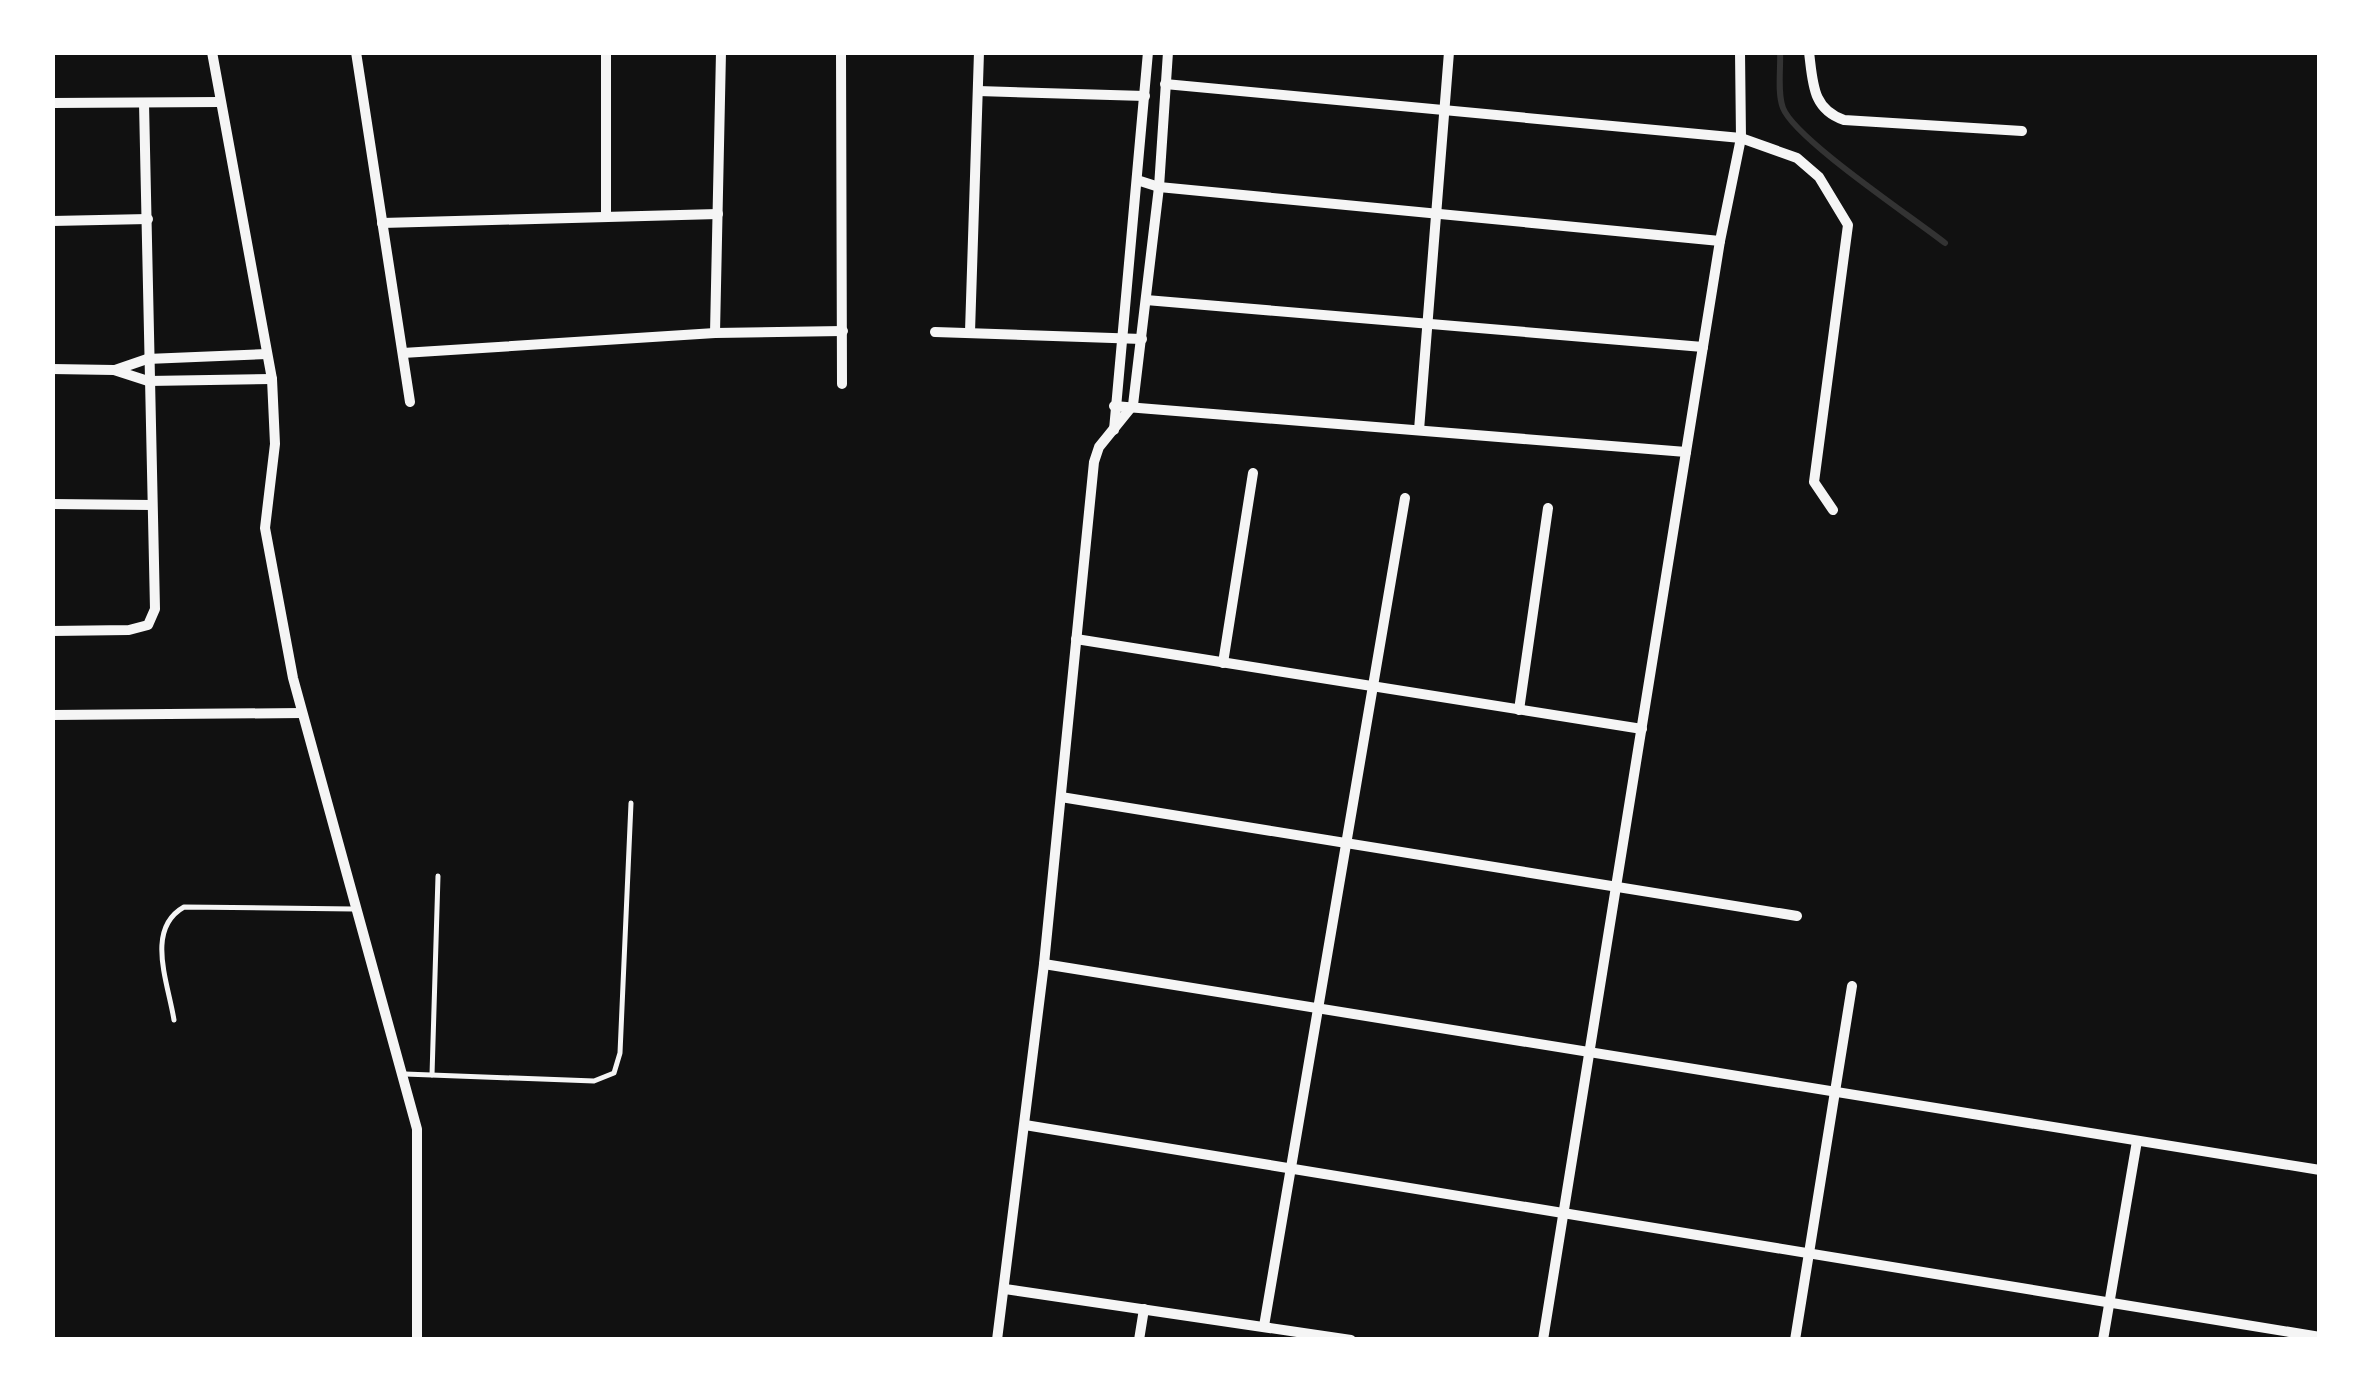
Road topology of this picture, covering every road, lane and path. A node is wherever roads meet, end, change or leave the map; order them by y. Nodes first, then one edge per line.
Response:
1 (212, 52) edge
2 (356, 52) edge
3 (606, 52) edge
4 (721, 52) edge
5 (840, 52) edge
6 (979, 52) edge
7 (1148, 52) edge
8 (1168, 52) edge
9 (1449, 52) edge
10 (1740, 52) edge
11 (1809, 52) edge
12 (1165, 84) junction
13 (978, 90) junction
14 (1145, 96) junction
15 (220, 102) junction
16 (52, 103) edge
17 (144, 103) junction
18 (1444, 107) junction
19 (2022, 131) dead end
20 (1741, 138) junction
21 (1137, 180) junction
22 (1159, 187) junction
23 (718, 214) junction
24 (606, 216) junction
25 (1436, 217) junction
26 (148, 219) junction
27 (52, 221) edge
28 (382, 223) junction
29 (1720, 241) junction
30 (1146, 300) junction
31 (1427, 324) junction
32 (716, 332) junction
33 (842, 332) junction
34 (935, 332) dead end
35 (970, 332) junction
36 (1121, 337) junction
37 (1142, 339) junction
38 (1703, 347) junction
39 (402, 353) junction
40 (267, 354) junction
41 (147, 359) junction
42 (52, 369) edge
43 (114, 370) junction
44 (272, 379) junction
45 (148, 381) junction
46 (842, 384) dead end
47 (410, 402) dead end
48 (1133, 405) junction
49 (1114, 406) junction
50 (1418, 430) junction
51 (1114, 431) junction
52 (1686, 452) junction
53 (1253, 473) dead end
54 (1405, 498) dead end
55 (52, 504) edge
56 (152, 505) junction
57 (1548, 508) dead end
58 (1833, 510) dead end
59 (52, 630) edge
60 (1076, 639) junction
61 (1223, 663) junction
62 (1373, 686) junction
63 (1520, 710) junction
64 (302, 712) junction
65 (52, 715) edge
66 (1642, 729) junction
67 (1060, 797) junction
68 (631, 803) dead end
69 (1346, 843) junction
70 (438, 876) dead end
71 (1616, 887) junction
72 (353, 909) junction
73 (1796, 916) dead end
74 (1044, 964) junction
75 (1852, 986) dead end
76 (1318, 1009) junction
77 (174, 1020) dead end
78 (1590, 1052) junction
79 (402, 1074) junction
80 (432, 1074) junction
81 (1834, 1092) junction
82 (1025, 1125) junction
83 (2137, 1141) junction
84 (1290, 1168) junction
85 (2320, 1170) edge
86 (1564, 1213) junction
87 (1806, 1253) junction
88 (1005, 1289) junction
89 (2109, 1303) junction
90 (1144, 1309) junction
91 (1264, 1326) junction
92 (1286, 1335) edge
93 (2320, 1338) edge
94 (417, 1340) edge
95 (996, 1340) edge
96 (1139, 1340) edge
97 (1352, 1340) edge
98 (1543, 1340) edge
99 (1796, 1340) edge
100 (2103, 1340) edge

1 - 15 street
2 - 28 street
3 - 24 street
4 - 23 street
5 - 33 street
6 - 13 street
7 - 14 street
8 - 12 street
9 - 18 street
10 - 20 street
11 - 19 street
12 - 18 street
12 - 22 street
13 - 14 street
13 - 35 street
14 - 21 street
15 - 17 street
15 - 40 street
16 - 17 street
17 - 26 street
18 - 20 street
18 - 25 street
20 - 29 street
20 - 58 street
21 - 22 street
21 - 36 street
22 - 25 street
22 - 30 street
23 - 24 street
23 - 32 street
24 - 28 street
25 - 29 street
25 - 31 street
26 - 27 street
26 - 41 street
28 - 39 street
29 - 38 street
30 - 31 street
30 - 37 street
31 - 38 street
31 - 50 street
32 - 33 street
32 - 39 street
33 - 46 street
34 - 35 street
35 - 36 street
36 - 37 street
36 - 49 street
37 - 48 street
38 - 52 street
39 - 47 street
40 - 41 street
40 - 44 street
41 - 43 street
41 - 45 street
42 - 43 street
43 - 45 street
44 - 45 street
44 - 64 street
45 - 56 street
48 - 49 street
48 - 50 street
48 - 51 street
49 - 51 street
50 - 52 street
51 - 60 street
52 - 66 street
53 - 61 street
54 - 62 street
55 - 56 street
56 - 59 street
57 - 63 street
60 - 61 street
60 - 67 street
61 - 62 street
62 - 63 street
62 - 69 street
63 - 66 street
64 - 65 street
64 - 72 street
66 - 71 street
67 - 69 street
67 - 74 street
68 - 80 lane
69 - 71 street
69 - 76 street
70 - 80 lane
71 - 73 street
71 - 78 street
72 - 77 lane
72 - 79 street
74 - 76 street
74 - 82 street
75 - 81 street
76 - 78 street
76 - 84 street
78 - 81 street
78 - 86 street
79 - 80 lane
79 - 94 street
81 - 83 street
81 - 87 street
82 - 84 street
82 - 88 street
83 - 85 street
83 - 89 street
84 - 86 street
84 - 91 street
86 - 87 street
86 - 98 street
87 - 89 street
87 - 99 street
88 - 90 street
88 - 95 street
89 - 93 street
89 - 100 street
90 - 91 street
90 - 96 street
91 - 92 street
92 - 97 street

